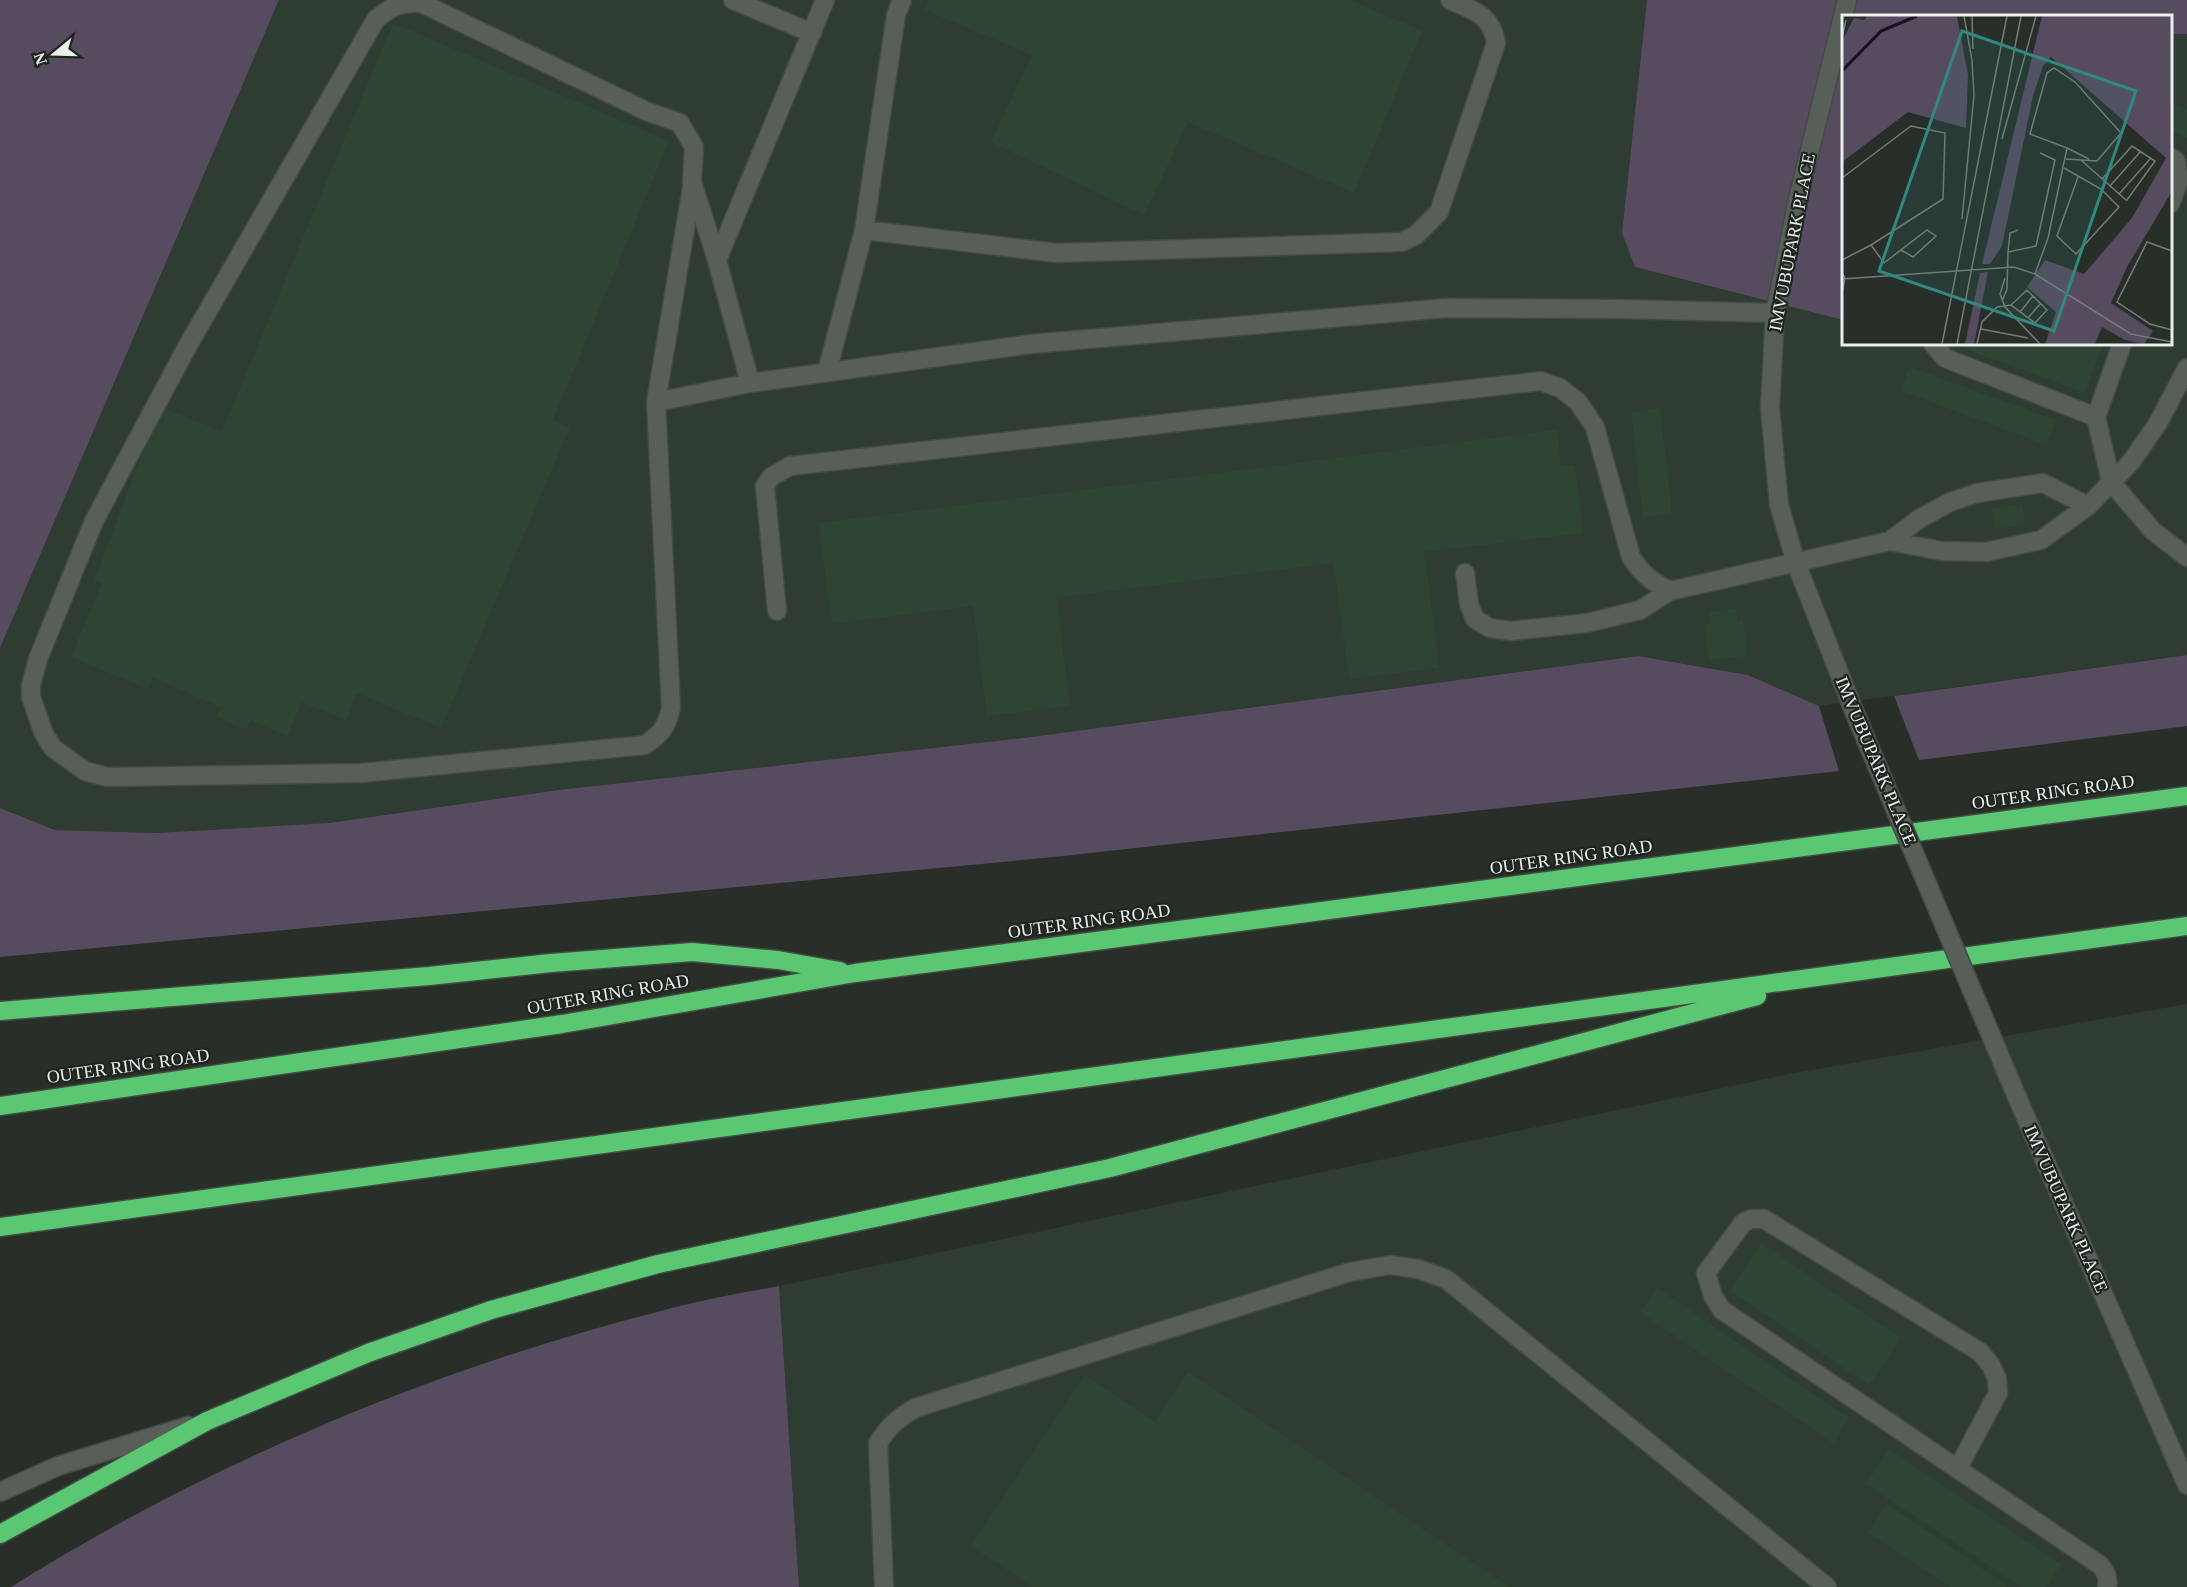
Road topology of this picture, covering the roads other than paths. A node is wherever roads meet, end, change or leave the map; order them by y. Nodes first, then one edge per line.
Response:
1 (733, 0) edge
2 (825, 0) edge
3 (902, 0) edge
4 (1450, 0) edge
5 (1846, 0) edge
6 (1842, 15) edge
7 (1842, 17) edge
8 (812, 33) junction
9 (2172, 158) edge
10 (693, 182) junction
11 (2172, 199) edge
12 (864, 230) junction
13 (717, 260) junction
14 (1775, 313) junction
15 (1934, 345) edge
16 (2122, 345) edge
17 (2187, 368) edge
18 (827, 372) junction
19 (750, 383) junction
20 (656, 402) junction
21 (2096, 417) junction
22 (2111, 482) junction
23 (2088, 506) junction
24 (1890, 541) junction
25 (2187, 557) edge
26 (1796, 563) junction
27 (1465, 573) dead end
28 (1670, 591) junction
29 (777, 611) dead end
30 (2187, 796) edge
31 (2187, 926) edge
32 (855, 973) junction
33 (1831, 976) junction
34 (0, 1011) edge
35 (0, 1106) edge
36 (0, 1227) edge
37 (207, 1420) junction
38 (1958, 1468) junction
39 (2187, 1485) edge
40 (0, 1492) edge
41 (0, 1534) edge
42 (884, 1587) edge
43 (1827, 1587) edge
44 (2107, 1587) edge

1 - 8 lane
2 - 8 lane
3 - 12 lane
4 - 12 lane
5 - 6 lane, IMVUBUPARK PLACE
7 - 14 lane, IMVUBUPARK PLACE
8 - 13 lane
9 - 11 lane
10 - 13 lane
10 - 20 lane
10 - 20 lane
12 - 18 lane
13 - 19 lane
14 - 18 lane
14 - 26 lane, IMVUBUPARK PLACE
15 - 21 lane
16 - 21 lane
17 - 22 lane
18 - 19 lane
19 - 20 lane
21 - 22 lane
22 - 23 lane
22 - 25 lane
23 - 24 lane
23 - 24 lane
24 - 26 lane
26 - 28 lane
26 - 39 lane, IMVUBUPARK PLACE, bridge
27 - 28 lane
28 - 29 lane
30 - 32 highway, OUTER RING ROAD
31 - 33 highway
32 - 34 highway
32 - 35 highway, OUTER RING ROAD
33 - 36 highway
33 - 37 highway
37 - 40 lane
37 - 41 highway
38 - 38 lane
38 - 44 lane
42 - 43 lane

